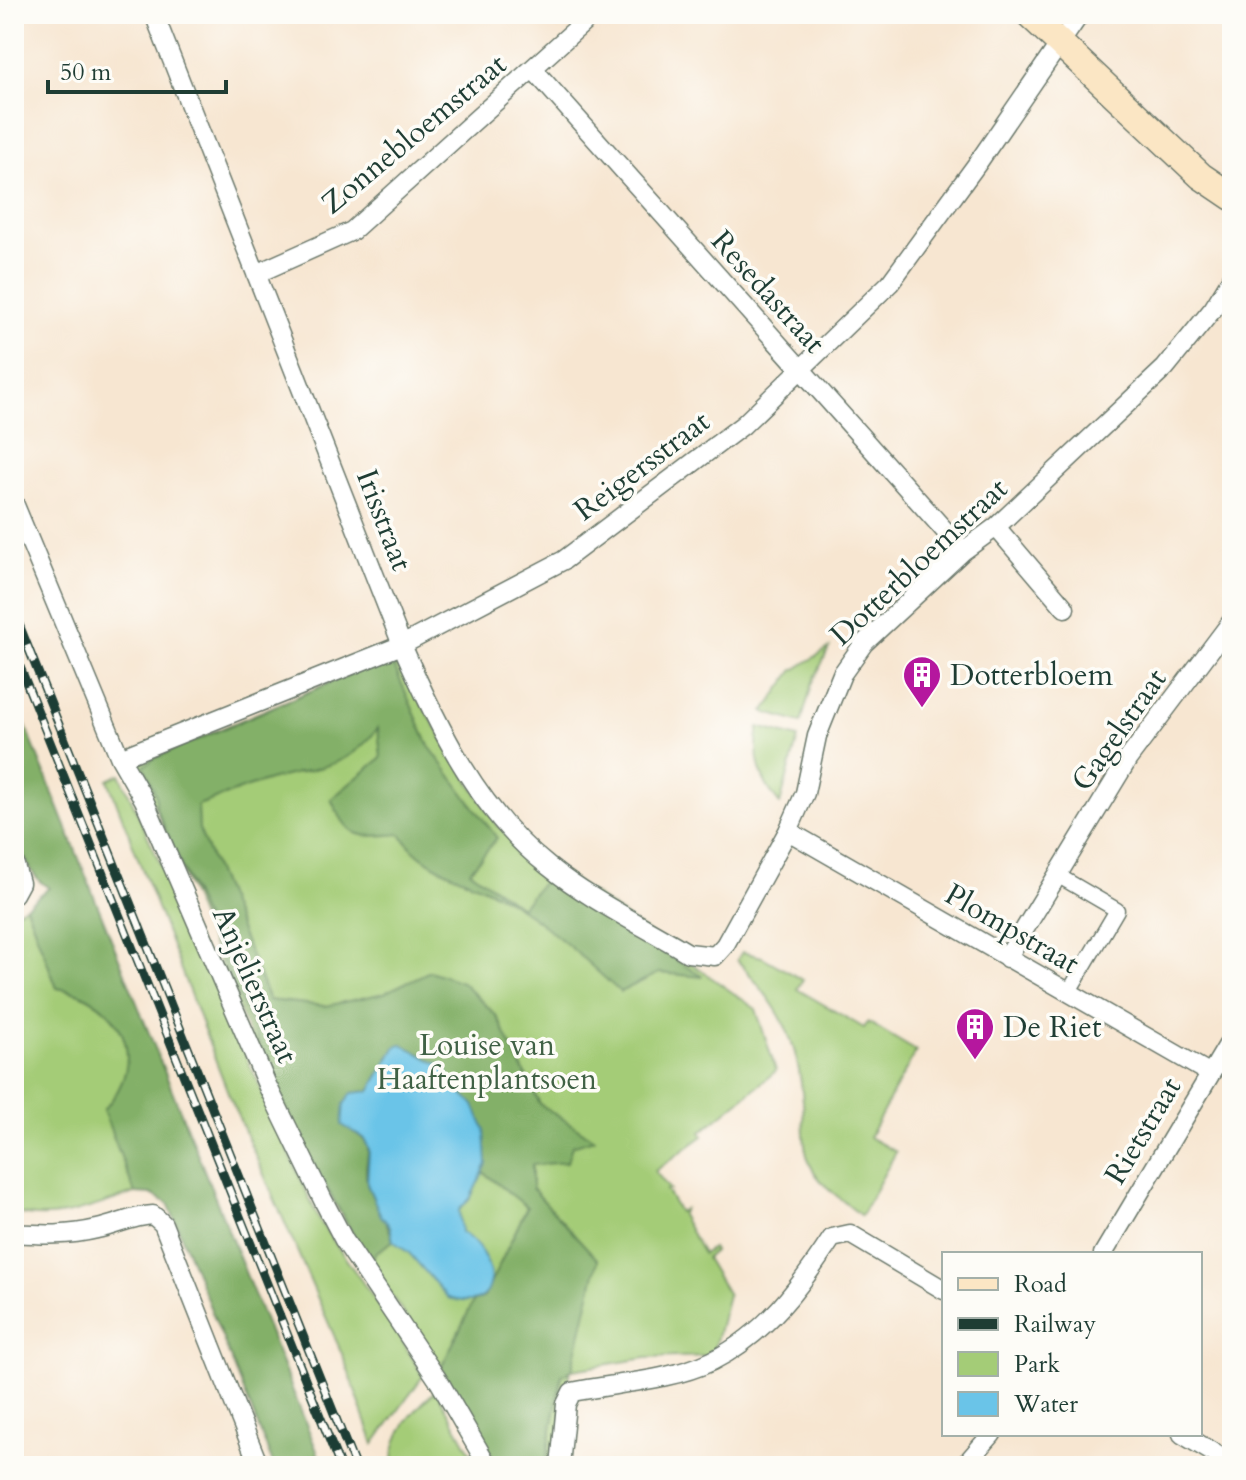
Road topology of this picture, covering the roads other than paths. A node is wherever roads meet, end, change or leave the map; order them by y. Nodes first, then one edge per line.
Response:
1 (154, 14) edge
2 (593, 14) edge
3 (1029, 14) edge
4 (1080, 14) edge
5 (1060, 42) junction
6 (533, 69) junction
7 (1232, 197) edge
8 (256, 274) junction
9 (1232, 278) edge
10 (799, 369) junction
11 (14, 503) edge
12 (996, 527) junction
13 (963, 551) junction
14 (1065, 608) dead end
15 (1232, 621) edge
16 (402, 645) junction
17 (120, 758) junction
18 (788, 831) junction
19 (14, 862) edge
20 (1057, 875) junction
21 (14, 894) edge
22 (688, 953) joint
23 (1007, 958) junction
24 (1068, 993) junction
25 (1232, 1038) edge
26 (1209, 1073) junction
27 (14, 1233) edge
28 (1104, 1252) edge
29 (942, 1289) edge
30 (990, 1436) edge
31 (1185, 1436) edge
32 (1232, 1464) edge
33 (259, 1466) edge
34 (488, 1466) edge
35 (560, 1466) edge
36 (964, 1466) edge

1 - 8 street, Irisstraat
2 - 6 street, Zonnebloemstraat
3 - 5 main road
4 - 5 street, Reigersstraat
5 - 7 main road
5 - 10 street, Reigersstraat
6 - 8 street, Zonnebloemstraat
6 - 10 street, Resedastraat
8 - 16 street, Irisstraat
9 - 12 street, Dotterbloemstraat
10 - 13 street, Resedastraat
10 - 16 street, Reigersstraat
11 - 17 street, Anjelierstraat
12 - 13 street, Dotterbloemstraat
12 - 14 street
13 - 18 street, Dotterbloemstraat
15 - 20 street, Gagelstraat
16 - 17 street, Reigersstraat
16 - 22 street, Irisstraat
17 - 34 street, Anjelierstraat
18 - 22 street, Dotterbloemstraat
18 - 23 street, Plompstraat
19 - 21 street
20 - 23 street, Gagelstraat
20 - 24 street
23 - 24 street, Plompstraat
24 - 26 street, Plompstraat
25 - 26 street, Rietstraat
26 - 28 street, Rietstraat
27 - 33 street
29 - 35 street
30 - 36 street
31 - 32 street

